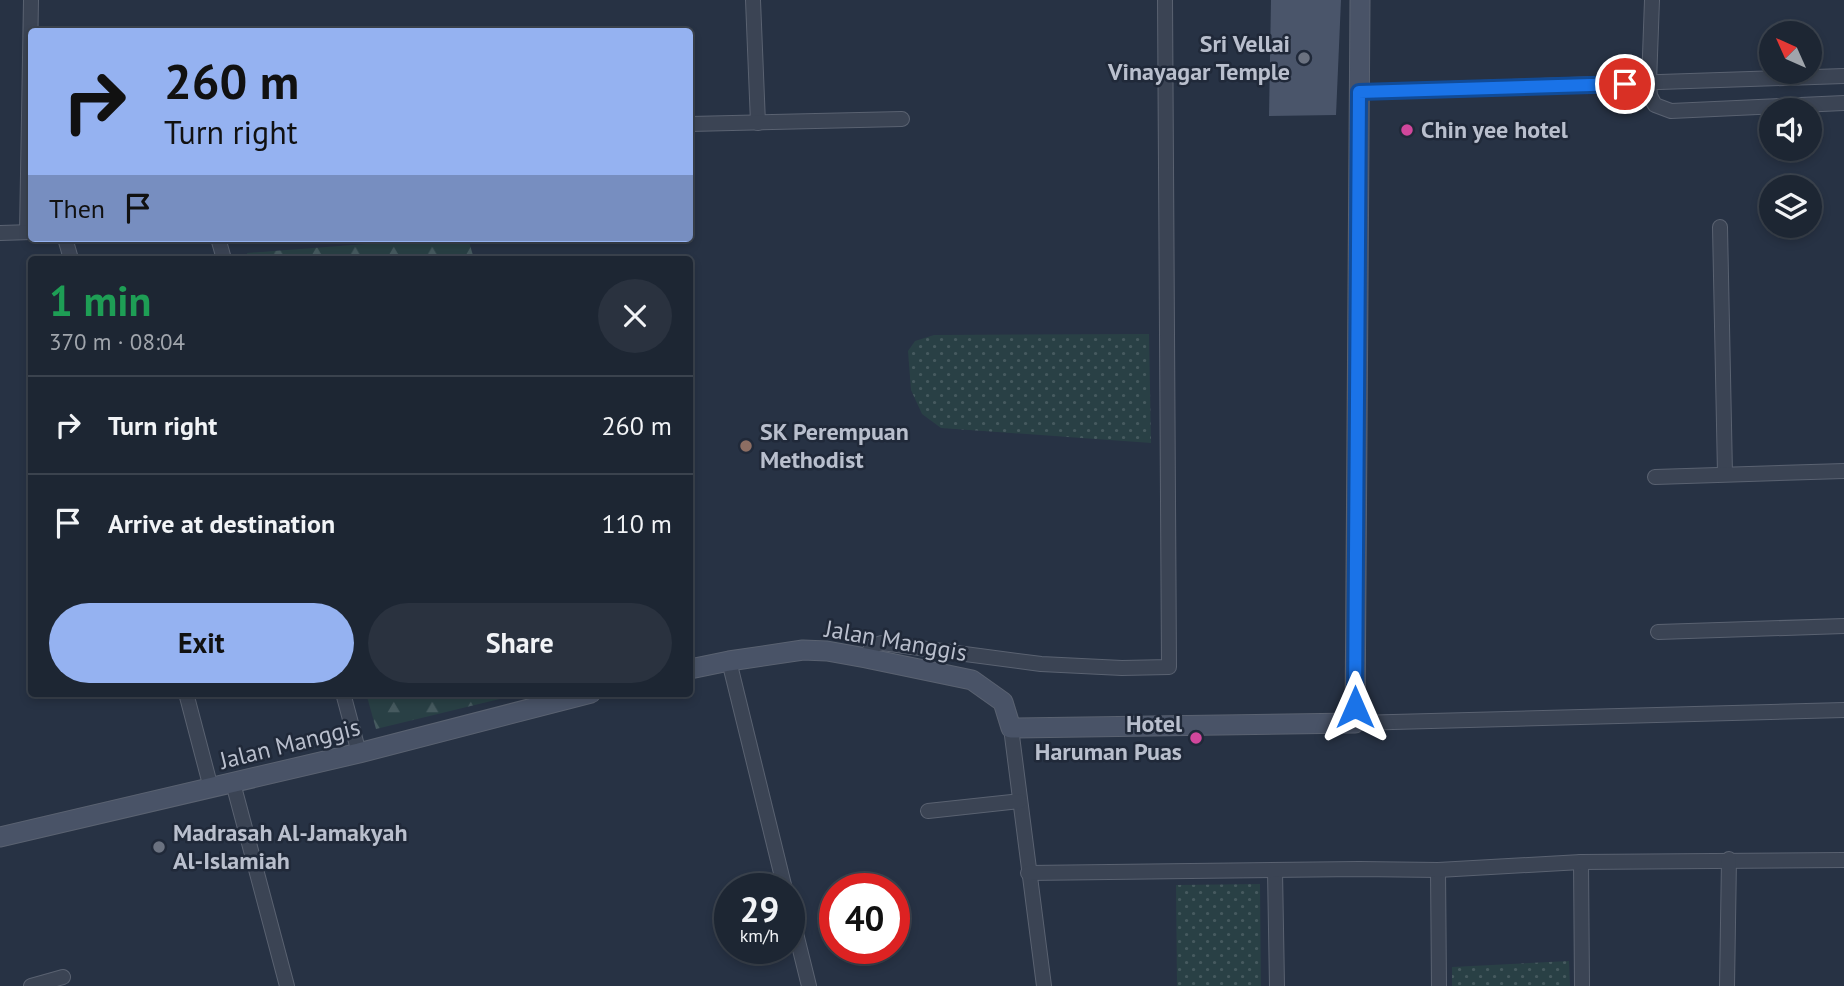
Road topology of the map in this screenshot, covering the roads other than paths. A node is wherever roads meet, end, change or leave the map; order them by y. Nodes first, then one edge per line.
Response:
1 (31, 0) edge
2 (753, 0) edge
3 (1165, 0) edge
4 (1360, 0) edge
5 (1652, 0) edge
6 (31, 28) edge
7 (1844, 76) edge
8 (1649, 83) junction
9 (1359, 92) junction
10 (1844, 103) edge
11 (902, 120) dead end
12 (758, 123) junction
13 (693, 124) edge
14 (1720, 227) dead end
15 (28, 232) edge
16 (0, 233) edge
17 (1844, 471) edge
18 (1725, 474) junction
19 (1655, 477) dead end
20 (1844, 626) edge
21 (1658, 632) dead end
22 (866, 657) junction
23 (729, 661) junction
24 (693, 668) edge
25 (187, 697) edge
26 (344, 697) edge
27 (576, 697) edge
28 (1844, 710) edge
29 (1355, 723) junction
30 (1011, 728) junction
31 (359, 753) junction
32 (233, 783) junction
33 (211, 788) junction
34 (1020, 801) junction
35 (928, 811) dead end
36 (0, 837) edge
37 (1729, 859) junction
38 (1844, 860) edge
39 (1581, 862) junction
40 (1438, 870) junction
41 (1275, 871) junction
42 (781, 873) edge
43 (1028, 873) junction
44 (804, 964) edge
45 (63, 977) dead end
46 (30, 986) edge
47 (287, 986) edge
48 (809, 986) edge
49 (1044, 986) edge
50 (1277, 986) edge
51 (1439, 986) edge
52 (1582, 986) edge
53 (1727, 986) edge

1 - 6 street
2 - 12 street
3 - 22 street
4 - 9 street
5 - 8 street
7 - 8 street
8 - 9 street
8 - 10 street
9 - 29 street
11 - 12 street
12 - 13 street
14 - 18 street
15 - 16 street
17 - 18 street
18 - 19 street
20 - 21 street
22 - 23 street, Jalan Manggis
22 - 30 street, Jalan Manggis
23 - 24 street, Jalan Manggis
23 - 42 street
25 - 33 street
26 - 31 street
27 - 31 street, Jalan Manggis
28 - 29 street
29 - 30 street
30 - 34 street
31 - 32 street, Jalan Manggis
32 - 33 street, Jalan Manggis
32 - 47 street
33 - 36 street, Jalan Manggis
34 - 35 street
34 - 43 street
37 - 38 street
37 - 39 street
37 - 53 street
39 - 40 street
39 - 52 street
40 - 41 street
40 - 51 street
41 - 43 street
41 - 50 street
43 - 49 street
44 - 48 street
45 - 46 street

